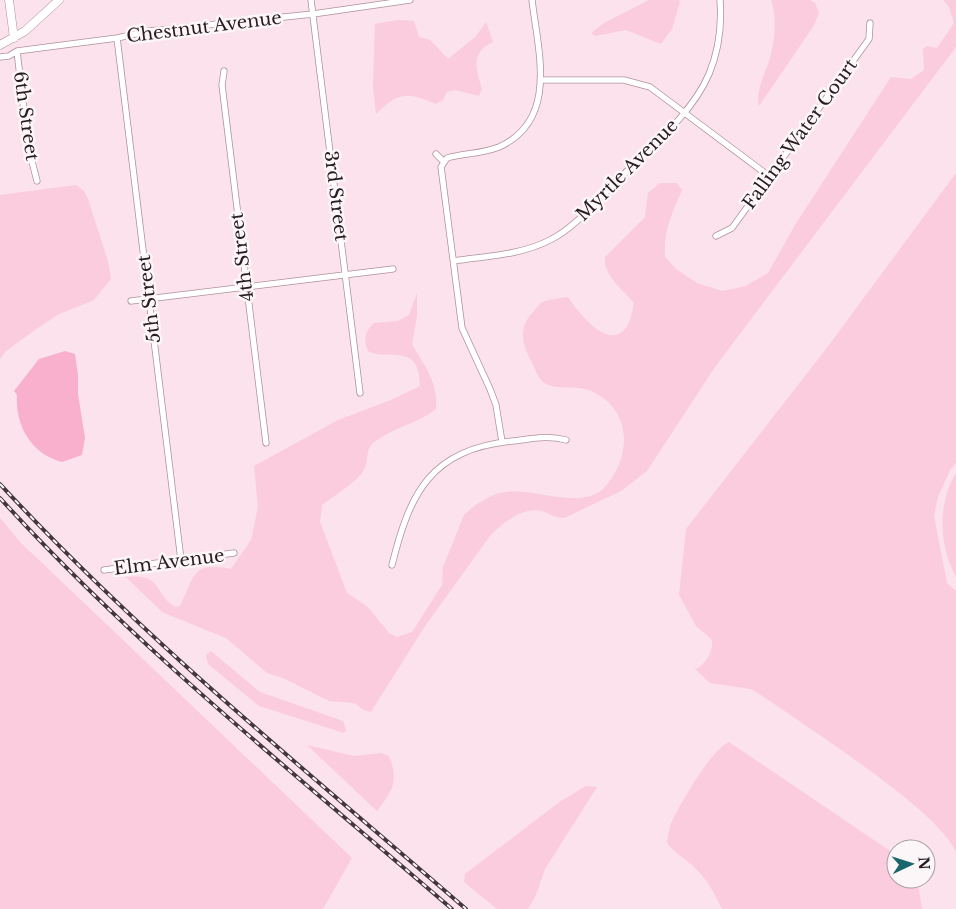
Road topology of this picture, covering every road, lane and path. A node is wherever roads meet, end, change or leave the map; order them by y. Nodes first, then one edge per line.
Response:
1 (9, 0) edge
2 (59, 0) edge
3 (311, 0) edge
4 (410, 0) edge
5 (532, 0) edge
6 (720, 0) edge
7 (312, 14) junction
8 (870, 23) dead end
9 (14, 38) junction
10 (117, 38) junction
11 (0, 45) edge
12 (17, 51) junction
13 (0, 58) edge
14 (224, 71) dead end
15 (542, 80) junction
16 (684, 114) junction
17 (436, 154) dead end
18 (443, 161) junction
19 (769, 176) junction
20 (37, 181) dead end
21 (716, 236) dead end
22 (454, 261) junction
23 (394, 269) dead end
24 (346, 275) junction
25 (245, 288) junction
26 (149, 300) junction
27 (131, 301) dead end
28 (360, 393) dead end
29 (566, 440) dead end
30 (502, 442) junction
31 (266, 443) dead end
32 (234, 553) dead end
33 (181, 560) junction
34 (392, 565) dead end
35 (104, 570) dead end

1 - 9 street
2 - 9 street
3 - 7 street, 3rd Street
4 - 7 street, Chestnut Avenue
5 - 15 street
6 - 16 street, Myrtle Avenue
7 - 10 street, Chestnut Avenue
7 - 24 street, 3rd Street
8 - 19 street, Falling Water Court
9 - 11 street
10 - 12 street, Chestnut Avenue
10 - 26 street, 5th Street
12 - 13 street, Chestnut Avenue
12 - 20 street, 6th Street
14 - 25 street, 4th Street
15 - 16 street
15 - 18 street
16 - 19 street
16 - 22 street, Myrtle Avenue
17 - 18 street
18 - 22 street
19 - 21 street, Falling Water Court
22 - 30 street
23 - 24 street
24 - 25 street
24 - 28 street, 3rd Street
25 - 26 street
25 - 31 street, 4th Street
26 - 27 street
26 - 33 street, 5th Street
29 - 30 street
30 - 34 street
32 - 33 street, Elm Avenue
33 - 35 street, Elm Avenue

